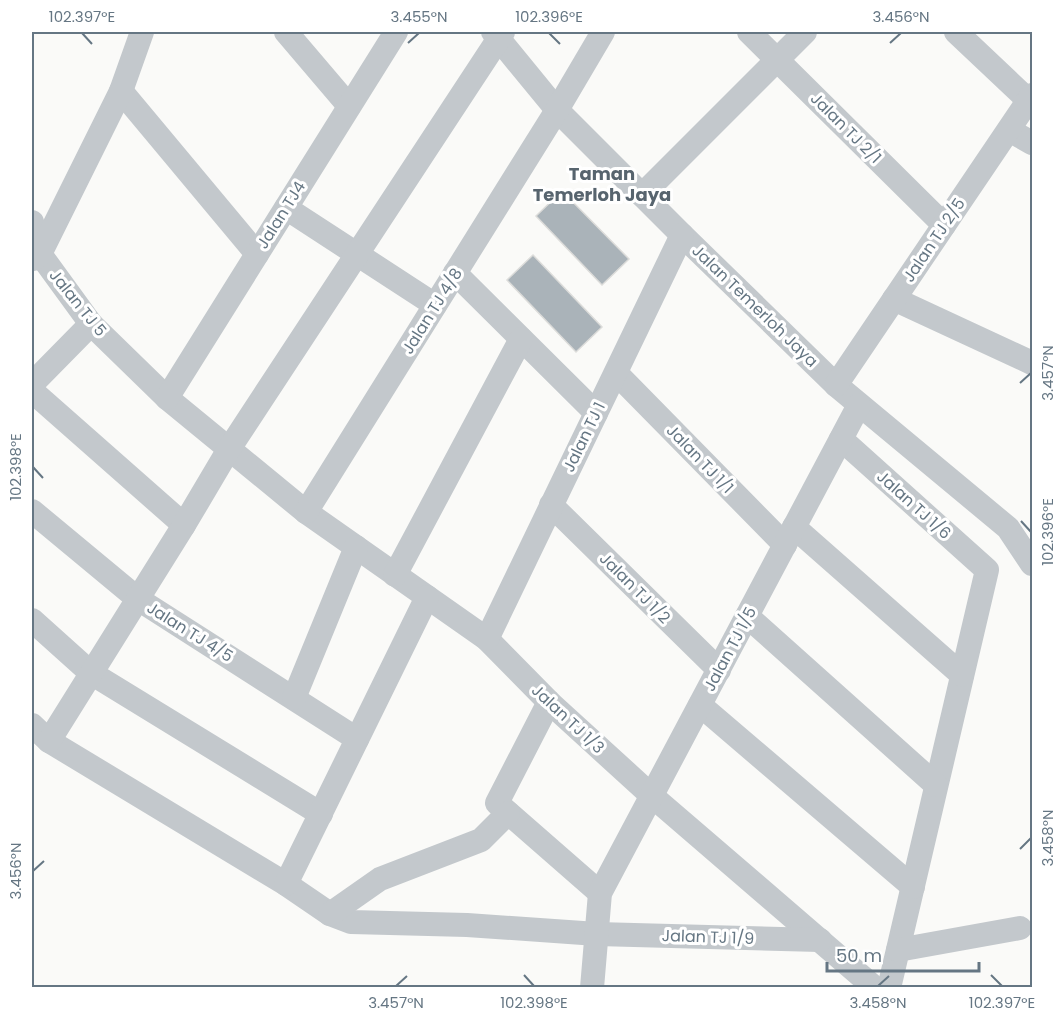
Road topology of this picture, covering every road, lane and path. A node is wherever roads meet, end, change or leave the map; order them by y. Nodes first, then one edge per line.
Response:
1 (142, 32) edge
2 (286, 32) edge
3 (394, 32) edge
4 (603, 32) edge
5 (748, 32) edge
6 (805, 32) edge
7 (956, 32) edge
8 (498, 34) edge
9 (777, 60) junction
10 (121, 91) junction
11 (1030, 98) edge
12 (349, 106) junction
13 (557, 110) junction
14 (1009, 130) junction
15 (1032, 143) edge
16 (642, 195) junction
17 (286, 208) junction
18 (32, 222) edge
19 (944, 225) junction
20 (682, 235) junction
21 (257, 255) junction
22 (357, 255) junction
23 (36, 258) edge
24 (455, 273) junction
25 (894, 299) junction
26 (435, 305) junction
27 (91, 324) junction
28 (521, 339) junction
29 (1032, 363) edge
30 (616, 373) junction
31 (32, 384) edge
32 (836, 385) junction
33 (32, 391) edge
34 (167, 398) junction
35 (860, 405) junction
36 (596, 413) junction
37 (841, 439) junction
38 (230, 449) junction
39 (551, 505) junction
40 (32, 511) edge
41 (306, 512) junction
42 (184, 525) junction
43 (790, 536) junction
44 (356, 546) junction
45 (1032, 564) edge
46 (395, 575) junction
47 (427, 597) junction
48 (138, 599) junction
49 (747, 616) junction
50 (32, 620) edge
51 (487, 639) junction
52 (719, 670) junction
53 (91, 673) junction
54 (962, 675) junction
55 (294, 698) junction
56 (549, 702) junction
57 (700, 705) junction
58 (40, 733) edge
59 (357, 739) junction
60 (936, 784) junction
61 (652, 796) junction
62 (508, 813) junction
63 (321, 814) junction
64 (286, 884) junction
65 (913, 886) junction
66 (600, 893) junction
67 (330, 914) junction
68 (1020, 928) dead end
69 (597, 934) junction
70 (820, 940) junction
71 (898, 950) junction
72 (592, 987) edge
73 (875, 987) edge
74 (889, 987) edge

1 - 10 street
2 - 12 street
3 - 12 street, Jalan TJ4
4 - 13 street, Jalan TJ 4/8
5 - 9 street, Jalan TJ 2/1
6 - 9 street
7 - 11 street
8 - 13 street, Jalan Temerloh Jaya
8 - 22 street
9 - 16 street
9 - 19 street, Jalan TJ 2/1
10 - 21 street
10 - 23 street
11 - 14 street, Jalan TJ 2/5
12 - 17 street, Jalan TJ4
13 - 16 street, Jalan Temerloh Jaya
13 - 24 street, Jalan TJ 4/8
14 - 15 street
14 - 19 street, Jalan TJ 2/5
16 - 20 street, Jalan Temerloh Jaya
17 - 21 street, Jalan TJ4
17 - 22 street
18 - 23 street, Jalan TJ 5
19 - 25 street, Jalan TJ 2/5
20 - 30 street, Jalan TJ 1
20 - 32 street, Jalan Temerloh Jaya
21 - 34 street, Jalan TJ4
22 - 26 street
22 - 38 street
23 - 27 street, Jalan TJ 5
24 - 26 street, Jalan TJ 4/8
24 - 28 street
25 - 29 street
25 - 32 street, Jalan TJ 2/5
26 - 41 street, Jalan TJ 4/8
27 - 31 street
27 - 34 street, Jalan TJ 5
28 - 36 street
28 - 46 street
30 - 36 street, Jalan TJ 1
30 - 43 street, Jalan TJ 1/1
32 - 35 street, Jalan Temerloh Jaya
33 - 42 street
34 - 38 street, Jalan TJ 5
35 - 37 street, Jalan TJ 1/5
35 - 45 street, Jalan Temerloh Jaya
36 - 39 street, Jalan TJ 1
37 - 43 street, Jalan TJ 1/5
37 - 54 street, Jalan TJ 1/6
38 - 41 street, Jalan TJ 5
38 - 42 street
39 - 51 street, Jalan TJ 1
39 - 52 street, Jalan TJ 1/2
40 - 48 street, Jalan TJ 4/5
41 - 44 street, Jalan TJ 1/3
42 - 48 street
43 - 49 street, Jalan TJ 1/5
43 - 54 street, Jalan TJ 1/1
44 - 46 street, Jalan TJ 1/3
44 - 55 street
46 - 47 street, Jalan TJ 1/3
47 - 51 street, Jalan TJ 1/3
47 - 59 street
48 - 53 street
48 - 55 street, Jalan TJ 4/5
49 - 52 street, Jalan TJ 1/5
49 - 60 street
50 - 53 street
51 - 56 street, Jalan TJ 1/3
52 - 57 street, Jalan TJ 1/5
53 - 58 street
53 - 63 street
54 - 60 street
55 - 59 street, Jalan TJ 4/5
56 - 61 street, Jalan TJ 1/3
56 - 62 street
57 - 61 street, Jalan TJ 1/5
57 - 65 street
58 - 64 street, Jalan TJ 1/9
59 - 63 street
60 - 65 street
61 - 66 street, Jalan TJ 1/5
61 - 70 street, Jalan TJ 1/3
62 - 66 street
62 - 67 street
63 - 64 street
64 - 67 street, Jalan TJ 1/9
65 - 71 street
66 - 69 street
67 - 69 street, Jalan TJ 1/9
68 - 71 street
69 - 70 street, Jalan TJ 1/9
69 - 72 street
70 - 73 street, Jalan TJ 1/3
71 - 74 street

